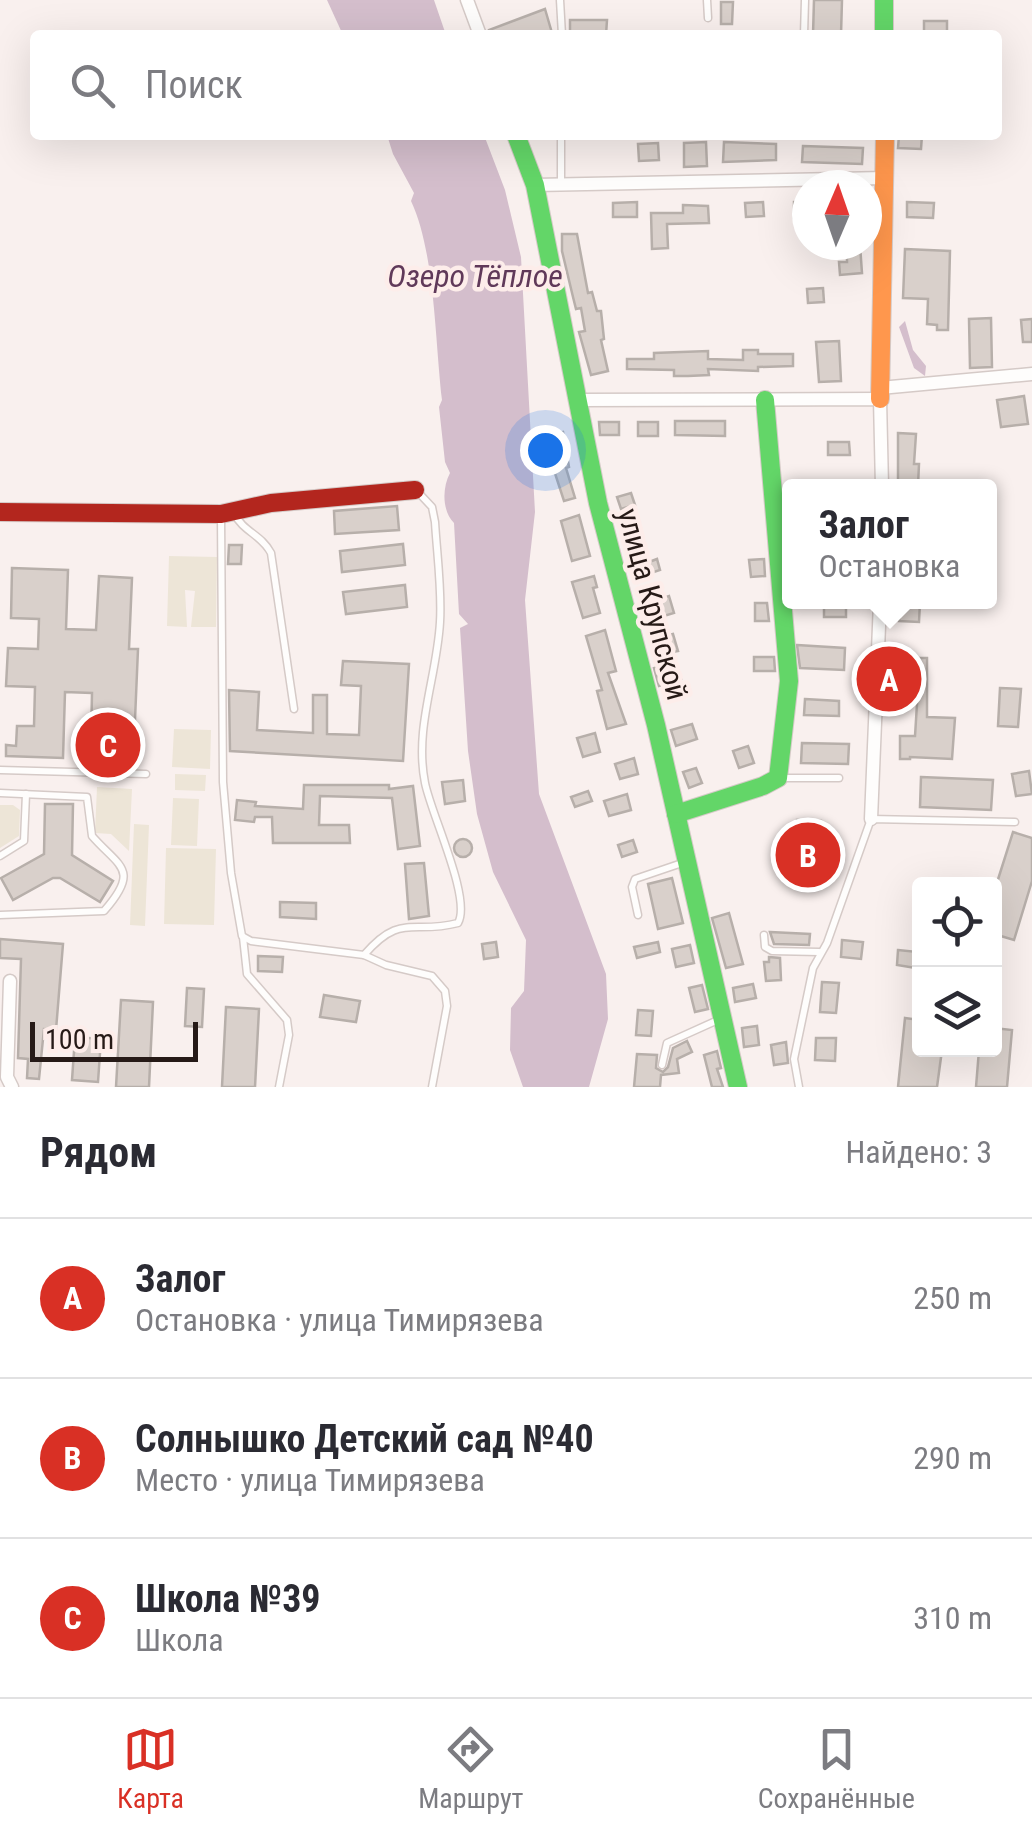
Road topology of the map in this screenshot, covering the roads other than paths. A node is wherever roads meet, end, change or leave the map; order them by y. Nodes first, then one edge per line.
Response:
1 (467, 0) edge
2 (560, 0) edge
3 (708, 0) edge
4 (805, 0) edge
5 (884, 0) edge
6 (708, 18) dead end
7 (478, 30) edge
8 (562, 30) edge
9 (804, 30) edge
10 (884, 30) edge
11 (518, 140) edge
12 (561, 140) edge
13 (884, 140) edge
14 (885, 178) junction
15 (561, 184) junction
16 (535, 185) junction
17 (1032, 374) edge
18 (880, 393) junction
19 (578, 400) junction
20 (764, 400) junction
21 (882, 479) edge
22 (416, 490) joint
23 (0, 512) edge
24 (227, 514) junction
25 (880, 609) edge
26 (294, 709) dead end
27 (0, 770) edge
28 (146, 774) dead end
29 (778, 778) junction
30 (839, 778) dead end
31 (0, 793) edge
32 (26, 794) junction
33 (676, 814) junction
34 (871, 819) junction
35 (1015, 822) dead end
36 (0, 856) edge
37 (686, 862) junction
38 (0, 915) edge
39 (638, 915) dead end
40 (764, 935) dead end
41 (242, 936) junction
42 (820, 952) junction
43 (364, 955) junction
44 (10, 980) dead end
45 (722, 1018) junction
46 (662, 1065) dead end
47 (12, 1087) edge
48 (279, 1087) edge
49 (432, 1087) edge
50 (738, 1087) edge
51 (798, 1087) edge

1 - 7 street
2 - 8 lane
3 - 6 lane
4 - 9 lane
5 - 10 street
11 - 16 street, улица Крупской
12 - 15 lane
13 - 14 street
14 - 15 street
14 - 18 street
15 - 16 street
16 - 19 street, улица Крупской
17 - 18 street
18 - 20 street
18 - 21 street
19 - 20 street
19 - 33 street, улица Крупской
20 - 29 street
22 - 24 street
22 - 43 lane
23 - 24 street
24 - 26 lane
24 - 41 lane
25 - 34 street
27 - 28 lane
29 - 30 lane
29 - 33 street
31 - 32 lane
32 - 36 lane
32 - 38 lane
33 - 37 street, улица Крупской
34 - 35 lane
34 - 42 lane
37 - 39 lane
37 - 45 street, улица Крупской
40 - 42 lane
41 - 43 lane
41 - 48 lane
42 - 51 lane
43 - 49 lane
44 - 47 street
45 - 46 lane
45 - 50 street, улица Крупской

